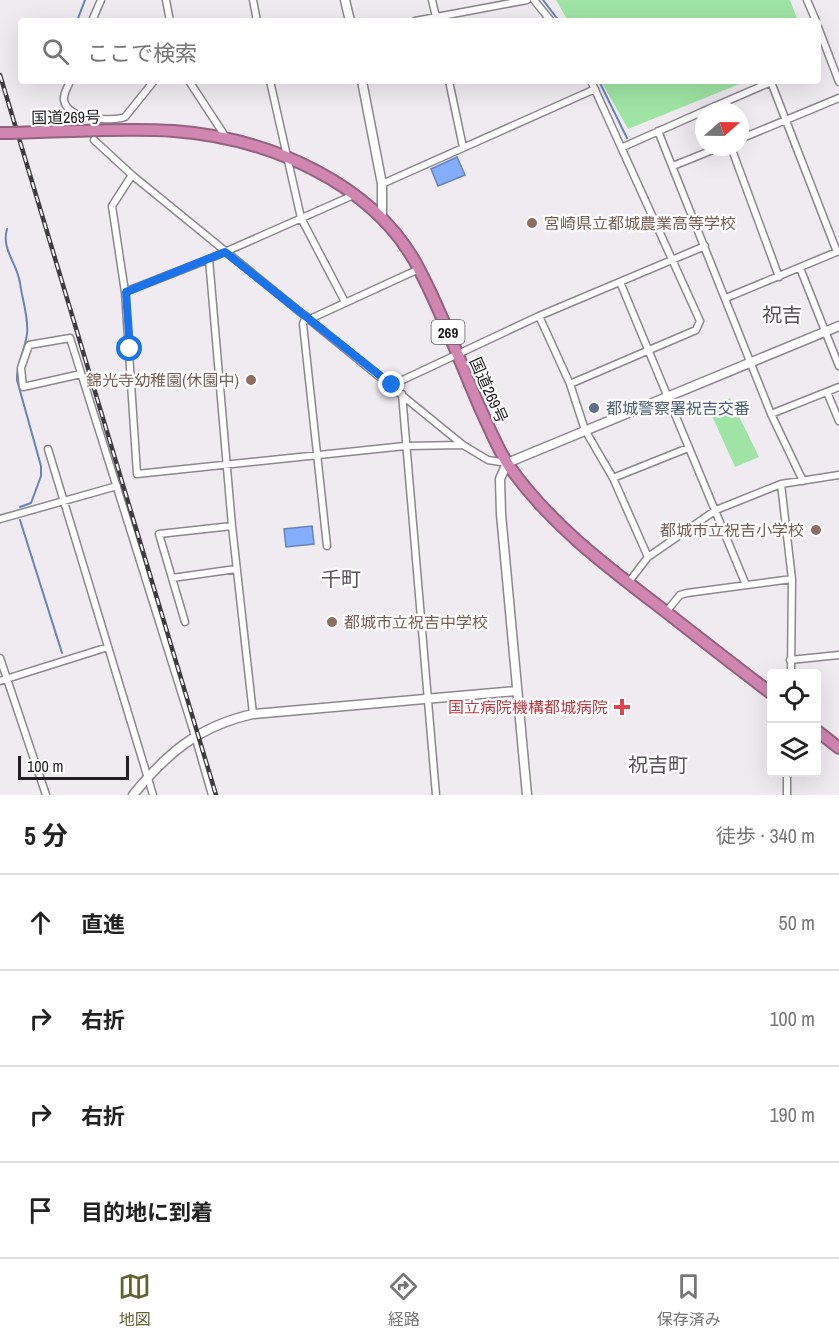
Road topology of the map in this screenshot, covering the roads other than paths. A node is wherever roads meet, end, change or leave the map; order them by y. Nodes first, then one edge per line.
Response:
1 (101, 0) edge
2 (166, 0) edge
3 (253, 0) edge
4 (345, 0) edge
5 (432, 0) edge
6 (527, 0) edge
7 (534, 0) edge
8 (807, 0) edge
9 (93, 18) edge
10 (169, 18) edge
11 (256, 18) edge
12 (349, 18) edge
13 (436, 18) edge
14 (441, 18) edge
15 (549, 18) edge
16 (815, 18) edge
17 (821, 35) edge
18 (839, 59) edge
19 (831, 62) junction
20 (839, 82) edge
21 (69, 84) edge
22 (152, 84) edge
23 (191, 84) edge
24 (271, 84) edge
25 (363, 84) edge
26 (450, 84) edge
27 (592, 84) edge
28 (767, 84) edge
29 (772, 84) edge
30 (595, 89) junction
31 (839, 98) edge
32 (731, 102) edge
33 (695, 115) edge
34 (786, 120) junction
35 (658, 131) junction
36 (5, 133) edge
37 (749, 135) edge
38 (228, 139) junction
39 (93, 140) dead end
40 (462, 147) junction
41 (623, 147) junction
42 (698, 156) edge
43 (734, 156) edge
44 (290, 160) junction
45 (673, 166) junction
46 (132, 175) junction
47 (382, 184) junction
48 (357, 194) junction
49 (301, 218) junction
50 (382, 218) junction
51 (705, 246) junction
52 (225, 252) junction
53 (838, 252) edge
54 (209, 259) junction
55 (674, 259) junction
56 (800, 267) junction
57 (419, 269) junction
58 (779, 276) junction
59 (620, 282) junction
60 (126, 292) junction
61 (726, 298) junction
62 (345, 302) junction
63 (539, 316) junction
64 (308, 317) junction
65 (839, 326) edge
66 (826, 331) junction
67 (648, 350) junction
68 (457, 354) junction
69 (751, 362) junction
70 (839, 366) edge
71 (81, 374) junction
72 (570, 384) junction
73 (392, 385) junction
74 (839, 387) edge
75 (828, 392) junction
76 (402, 394) junction
77 (667, 397) junction
78 (771, 414) junction
79 (839, 421) edge
80 (585, 430) junction
81 (463, 445) junction
82 (405, 446) junction
83 (688, 448) junction
84 (48, 449) dead end
85 (318, 456) junction
86 (507, 464) junction
87 (226, 466) junction
88 (839, 476) edge
89 (613, 478) junction
90 (803, 481) junction
91 (781, 484) junction
92 (117, 486) junction
93 (64, 502) junction
94 (716, 510) junction
95 (0, 519) edge
96 (232, 526) junction
97 (327, 546) dead end
98 (648, 557) junction
99 (236, 569) junction
100 (172, 578) junction
101 (792, 579) junction
102 (628, 583) junction
103 (746, 585) junction
104 (666, 612) junction
105 (185, 622) dead end
106 (108, 647) junction
107 (839, 655) edge
108 (0, 658) edge
109 (790, 660) junction
110 (790, 669) edge
111 (3, 680) edge
112 (516, 691) junction
113 (767, 691) edge
114 (426, 699) junction
115 (253, 714) junction
116 (821, 734) edge
117 (195, 736) junction
118 (839, 748) edge
119 (147, 777) junction
120 (788, 777) edge
121 (46, 795) edge
122 (133, 795) edge
123 (153, 795) edge
124 (212, 795) edge
125 (436, 795) edge
126 (527, 795) edge
127 (787, 795) edge

1 - 9 street
2 - 10 street
3 - 11 street
4 - 12 street
5 - 13 street
6 - 14 street
7 - 15 street
8 - 16 street
17 - 19 street
18 - 19 street
19 - 20 street
21 - 22 street
23 - 38 street
24 - 44 street
25 - 47 street
26 - 40 street
27 - 30 street
28 - 32 street
29 - 34 street
30 - 40 street
30 - 41 street
31 - 34 street
33 - 35 street
34 - 37 street
34 - 53 street
35 - 41 street
35 - 45 street
36 - 38 highway, 国道269号 / 269, bridge
38 - 44 highway, 国道269号 / 269
39 - 46 street
40 - 47 street
41 - 55 street
42 - 45 street
43 - 58 street
44 - 48 highway, 国道269号 / 269
44 - 49 street
45 - 51 street
46 - 52 street
46 - 60 street
47 - 50 street
48 - 49 street
48 - 50 highway, 国道269号 / 269
49 - 52 street
49 - 62 street
50 - 57 highway, 国道269号 / 269
51 - 55 street
51 - 61 street
52 - 54 street
52 - 64 street
53 - 56 street
54 - 60 street
54 - 87 street
55 - 59 street
55 - 67 street
56 - 58 street
56 - 66 street
57 - 62 street
57 - 68 highway, 国道269号 / 269
58 - 61 street
59 - 63 street
59 - 67 street
60 - 87 street
61 - 69 street
62 - 64 street
63 - 68 street
63 - 72 street
64 - 73 street
64 - 85 street
65 - 66 street
66 - 69 street
66 - 70 street
67 - 72 street
67 - 77 street
68 - 73 street
68 - 86 highway, 国道269号 / 269
69 - 77 street
69 - 78 street
71 - 71 street
71 - 92 street
72 - 80 street
73 - 76 street
74 - 75 street
75 - 78 street
75 - 79 street
76 - 81 street
76 - 82 street
77 - 80 street
77 - 83 street
78 - 90 street
80 - 86 street
80 - 89 street
81 - 82 street
81 - 86 street
82 - 85 street
82 - 114 street
83 - 89 street
83 - 94 street
84 - 93 street
85 - 87 street
85 - 97 street
86 - 102 highway, 国道269号 / 269
86 - 112 street
87 - 96 street
88 - 90 street
89 - 98 street
90 - 91 street
91 - 94 street
91 - 101 street
92 - 93 street
92 - 117 street
93 - 95 street
93 - 106 street
94 - 98 street
94 - 103 street
96 - 99 street
96 - 100 street
98 - 102 street
99 - 100 street
99 - 115 street
100 - 105 street
101 - 103 street
101 - 109 street
102 - 104 highway, 国道269号 / 269
103 - 104 street
104 - 113 highway, 国道269号 / 269
106 - 111 street
106 - 119 street
107 - 109 street
108 - 111 street
109 - 110 street
111 - 121 street
112 - 114 street
112 - 126 street
114 - 115 street
114 - 125 street
115 - 117 street
116 - 118 highway
117 - 119 street
117 - 124 street
119 - 122 street
119 - 123 street
120 - 127 street

